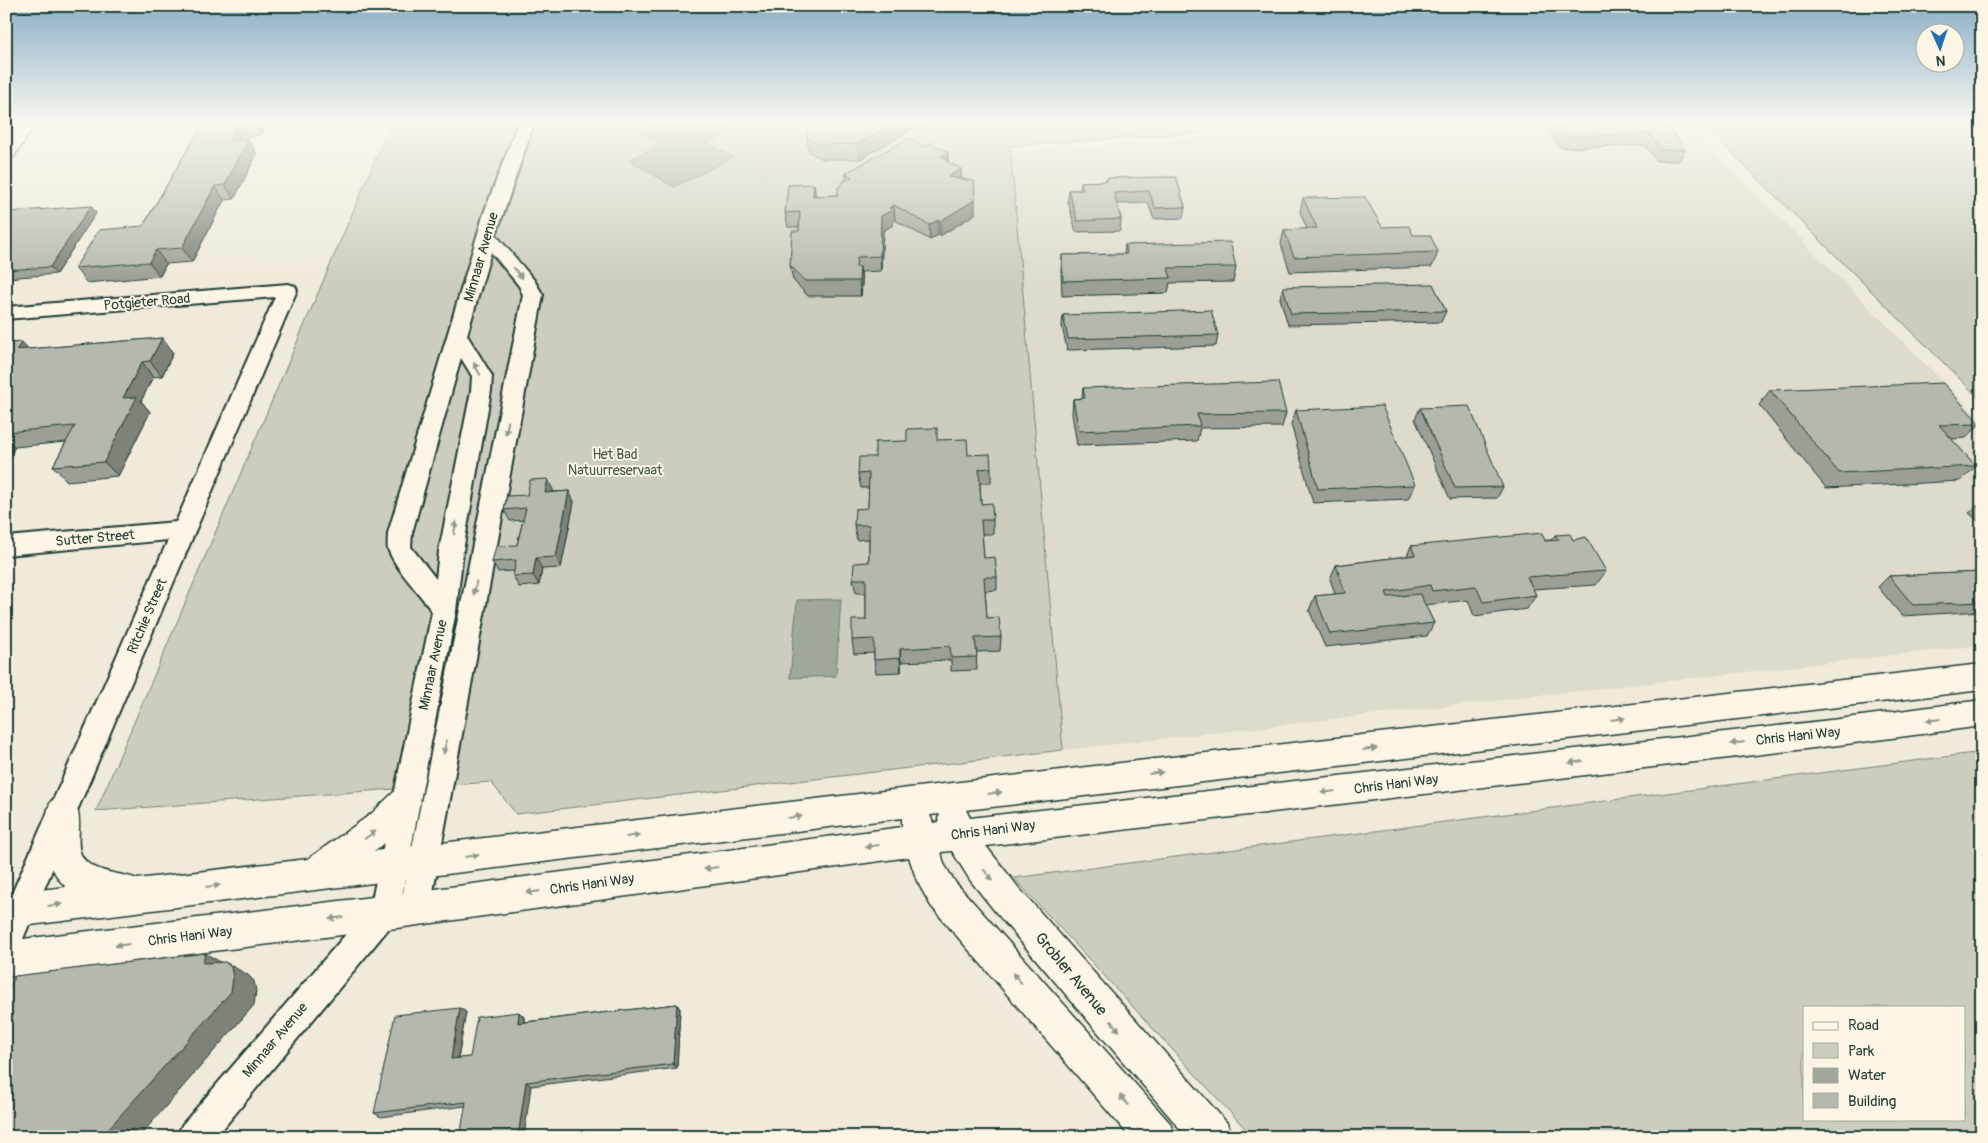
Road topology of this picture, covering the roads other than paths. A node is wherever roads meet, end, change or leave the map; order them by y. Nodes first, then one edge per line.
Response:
1 (506, 176) edge
2 (487, 236) junction
3 (288, 290) joint
4 (6, 313) edge
5 (458, 336) junction
6 (184, 530) junction
7 (6, 546) edge
8 (444, 611) junction
9 (1982, 677) edge
10 (1982, 713) edge
11 (1275, 760) junction
12 (1287, 797) junction
13 (947, 799) junction
14 (405, 802) junction
15 (913, 803) junction
16 (62, 812) junction
17 (960, 835) junction
18 (920, 840) junction
19 (408, 863) junction
20 (315, 873) junction
21 (164, 892) junction
22 (13, 910) edge
23 (400, 910) junction
24 (6, 942) edge
25 (6, 959) edge
26 (194, 1137) edge
27 (1156, 1137) edge
28 (1213, 1137) edge

1 - 2 street, Minnaar Avenue
2 - 5 street, Minnaar Avenue
2 -> 19 street
3 - 4 street, Potgieter Road
3 - 6 street, Ritchie Street
8 -> 5 street
5 - 8 street, Minnaar Avenue
6 - 7 street, Sutter Street
6 - 16 street, Ritchie Street
8 - 14 street, Minnaar Avenue
11 -> 9 main road
10 -> 12 main road, Chris Hani Way
11 - 12 main road
13 -> 11 main road
12 - 17 main road, Chris Hani Way
13 - 15 main road
13 - 17 main road, Grobler Avenue
14 - 19 street, Minnaar Avenue
20 -> 14 main road
15 - 18 main road
19 -> 15 main road
16 - 21 main road
16 - 22 street, Ritchie Street
17 - 18 main road, Chris Hani Way
17 -> 28 main road, Grobler Avenue
18 -> 23 main road, Chris Hani Way
27 -> 18 main road
19 - 20 main road
19 - 23 street, Minnaar Avenue
21 -> 20 main road
22 -> 21 main road
22 - 24 street, Ritchie Street
23 -> 25 main road, Chris Hani Way
23 - 26 street, Minnaar Avenue

